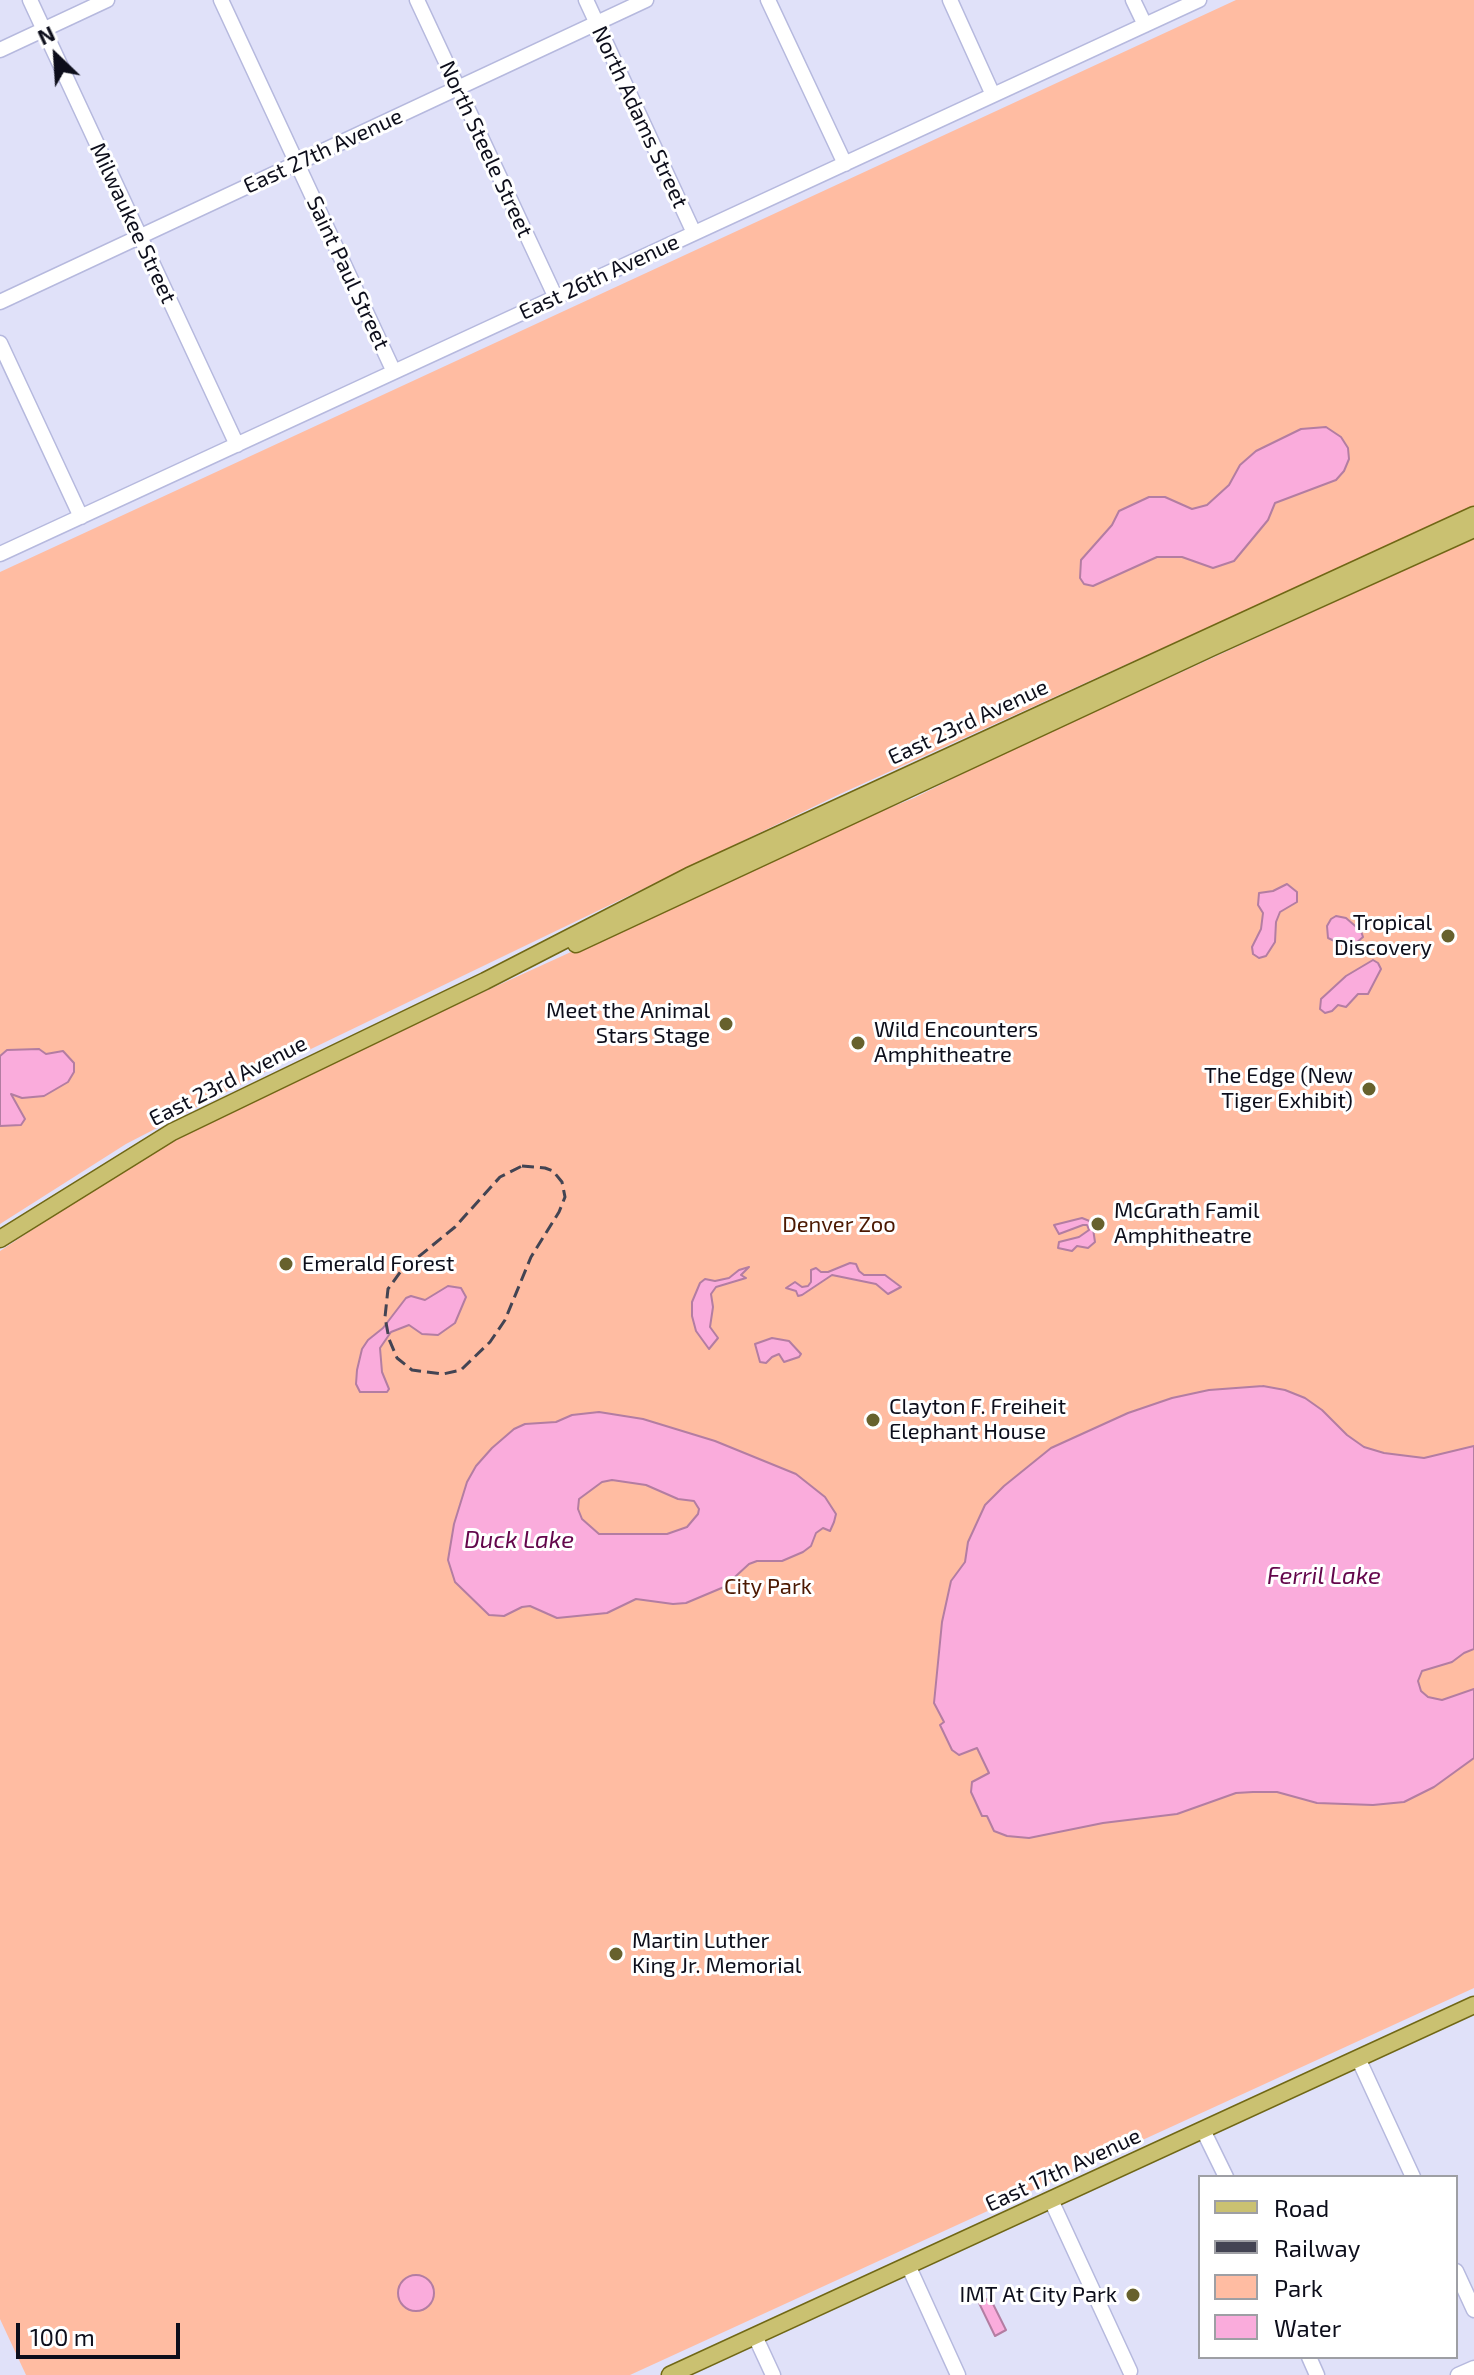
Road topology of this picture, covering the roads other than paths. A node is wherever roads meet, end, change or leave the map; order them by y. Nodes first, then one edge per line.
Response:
1 (30, 0) edge
2 (107, 0) edge
3 (221, 0) edge
4 (417, 0) edge
5 (586, 0) edge
6 (646, 0) edge
7 (768, 0) edge
8 (950, 0) edge
9 (1133, 0) edge
10 (1199, 0) edge
11 (596, 22) junction
12 (1145, 25) junction
13 (43, 29) junction
14 (0, 50) edge
15 (457, 87) junction
16 (993, 95) junction
17 (297, 163) junction
18 (845, 164) junction
19 (694, 233) junction
20 (139, 236) junction
21 (556, 298) junction
22 (0, 302) edge
23 (0, 343) edge
24 (394, 372) junction
25 (237, 445) junction
26 (1474, 515) edge
27 (81, 517) junction
28 (1474, 529) edge
29 (0, 554) edge
30 (485, 981) junction
31 (0, 1239) edge
32 (1474, 2005) edge
33 (1358, 2058) junction
34 (1203, 2130) junction
35 (1225, 2175) edge
36 (1412, 2175) edge
37 (1051, 2200) junction
38 (908, 2265) junction
39 (1458, 2275) edge
40 (1474, 2310) edge
41 (755, 2336) junction
42 (1474, 2368) edge
43 (1132, 2374) edge
44 (670, 2375) edge
45 (773, 2375) edge
46 (958, 2375) edge
47 (1458, 2375) edge

1 - 13 street, Milwaukee Street
2 - 13 street
3 - 17 street, Saint Paul Street
4 - 15 street, North Steele Street
5 - 11 street, North Adams Street
6 - 11 street, East 27th Avenue
7 - 18 street
8 - 16 street
9 - 12 street
10 - 12 street, East 26th Avenue
11 - 15 street, East 27th Avenue
11 - 19 street, North Adams Street
12 - 16 street, East 26th Avenue
13 - 14 street
13 - 20 street, Milwaukee Street
15 - 17 street, East 27th Avenue
15 - 21 street, North Steele Street
16 - 18 street, East 26th Avenue
17 - 20 street, East 27th Avenue
17 - 24 street, Saint Paul Street
18 - 19 street, East 26th Avenue
19 - 21 street, East 26th Avenue
20 - 22 street, East 27th Avenue
20 - 25 street, Milwaukee Street
21 - 24 street, East 26th Avenue
23 - 27 street
24 - 25 street, East 26th Avenue
25 - 27 street, East 26th Avenue
26 - 30 main road, East 23rd Avenue
27 - 29 street, East 26th Avenue
28 - 30 main road, East 23rd Avenue
30 - 31 main road, East 23rd Avenue
32 - 33 main road, East 17th Avenue
33 - 34 main road, East 17th Avenue
33 - 36 street
34 - 35 street
34 - 37 main road, East 17th Avenue
37 - 38 main road, East 17th Avenue
37 - 43 street
38 - 41 main road, East 17th Avenue
38 - 46 street
39 - 40 street
41 - 44 main road, East 17th Avenue
41 - 45 street
42 - 47 street

